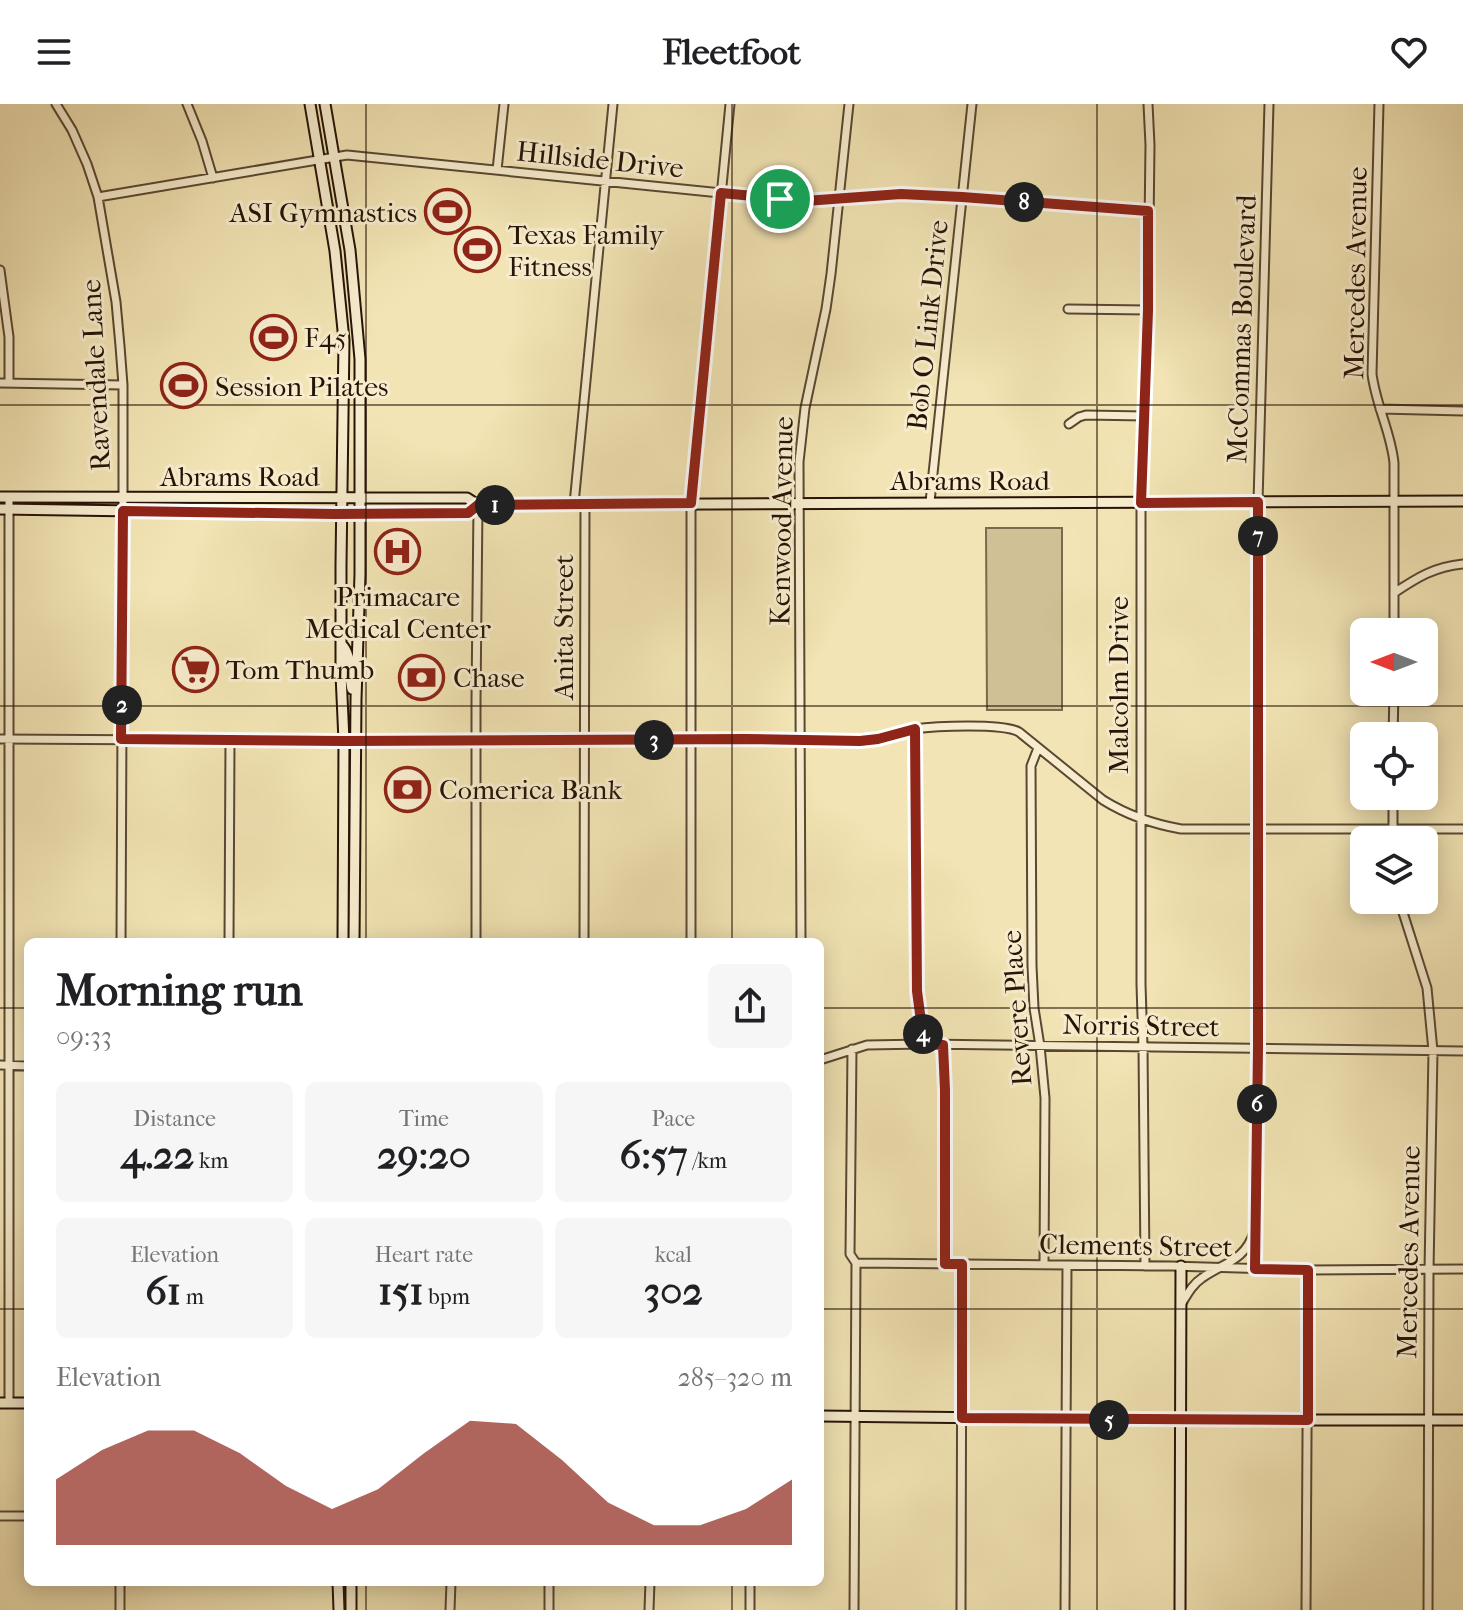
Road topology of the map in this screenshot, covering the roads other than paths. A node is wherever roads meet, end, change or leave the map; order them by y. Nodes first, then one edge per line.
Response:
1 (56, 104) edge
2 (187, 104) edge
3 (310, 104) edge
4 (325, 104) edge
5 (504, 104) edge
6 (613, 104) edge
7 (730, 104) edge
8 (849, 104) edge
9 (972, 104) edge
10 (1148, 104) edge
11 (1269, 104) edge
12 (1379, 104) edge
13 (334, 156) junction
14 (319, 159) junction
15 (497, 170) junction
16 (213, 178) junction
17 (605, 181) junction
18 (721, 193) junction
19 (98, 197) junction
20 (962, 197) junction
21 (839, 200) junction
22 (1148, 211) junction
23 (0, 270) edge
24 (1068, 309) dead end
25 (1148, 310) junction
26 (0, 383) edge
27 (9, 383) junction
28 (123, 385) junction
29 (1380, 409) junction
30 (1463, 411) edge
31 (1145, 416) junction
32 (1069, 424) dead end
33 (4, 497) edge
34 (123, 498) junction
35 (206, 498) junction
36 (342, 498) junction
37 (359, 498) junction
38 (1394, 501) junction
39 (1463, 501) edge
40 (930, 502) junction
41 (1258, 502) junction
42 (691, 503) junction
43 (799, 503) junction
44 (1141, 503) junction
45 (574, 504) junction
46 (585, 504) junction
47 (478, 505) junction
48 (5, 509) edge
49 (123, 511) junction
50 (206, 512) junction
51 (360, 513) junction
52 (342, 514) junction
53 (1463, 564) edge
54 (1394, 593) junction
55 (1394, 618) edge
56 (341, 644) junction
57 (356, 699) junction
58 (915, 729) junction
59 (4, 739) edge
60 (121, 739) junction
61 (800, 739) junction
62 (230, 740) junction
63 (585, 740) junction
64 (692, 740) junction
65 (344, 741) junction
66 (355, 741) junction
67 (476, 741) junction
68 (1038, 748) junction
69 (1140, 818) junction
70 (1257, 829) junction
71 (1438, 829) edge
72 (1463, 829) edge
73 (1350, 830) edge
74 (1403, 914) edge
75 (121, 938) edge
76 (229, 938) edge
77 (343, 938) edge
78 (354, 938) edge
79 (476, 938) edge
80 (584, 938) edge
81 (691, 938) edge
82 (801, 938) edge
83 (924, 1044) junction
84 (943, 1045) junction
85 (1040, 1046) junction
86 (1143, 1047) junction
87 (852, 1049) junction
88 (1258, 1049) junction
89 (1433, 1051) junction
90 (1463, 1051) edge
91 (824, 1059) edge
92 (0, 1065) edge
93 (10, 1065) junction
94 (24, 1066) edge
95 (1256, 1226) junction
96 (856, 1263) junction
97 (945, 1264) junction
98 (962, 1264) junction
99 (1044, 1265) junction
100 (1067, 1265) junction
101 (1145, 1266) junction
102 (1181, 1266) junction
103 (1222, 1268) junction
104 (1255, 1269) junction
105 (1463, 1269) edge
106 (1308, 1270) junction
107 (1429, 1270) junction
108 (1181, 1305) junction
109 (5, 1403) edge
110 (824, 1416) edge
111 (855, 1417) junction
112 (962, 1418) junction
113 (1066, 1419) junction
114 (1181, 1420) junction
115 (1308, 1420) junction
116 (1428, 1420) junction
117 (1463, 1420) edge
118 (0, 1516) edge
119 (24, 1516) edge
120 (120, 1586) edge
121 (338, 1586) edge
122 (351, 1586) edge
123 (451, 1586) edge
124 (549, 1586) edge
125 (650, 1586) edge
126 (750, 1586) edge
127 (120, 1610) edge
128 (339, 1610) edge
129 (351, 1610) edge
130 (450, 1610) edge
131 (549, 1610) edge
132 (649, 1610) edge
133 (750, 1610) edge
134 (854, 1610) edge
135 (961, 1610) edge
136 (1065, 1610) edge
137 (1180, 1610) edge
138 (1306, 1610) edge
139 (1428, 1610) edge

1 - 19 street, Ravendale Lane
2 - 16 street
3 - 14 main road
4 - 13 main road
5 - 15 street
6 - 17 street
7 - 18 street
8 - 21 street, Kenwood Avenue
9 - 20 street, Bob O Link Drive
10 - 22 street, Malcolm Drive
11 - 41 street, McCommas Boulevard
12 - 29 street, Mercedes Avenue
13 - 14 street, Hillside Drive
13 - 15 street, Hillside Drive
13 - 37 main road
14 - 16 street, Hillside Drive
14 - 36 main road
15 - 17 street, Hillside Drive
16 - 19 street, Hillside Drive
17 - 18 street, Hillside Drive
17 - 45 street
18 - 21 street, Hillside Drive
18 - 42 street
19 - 28 street, Ravendale Lane
20 - 21 street, Hillside Drive
20 - 22 street, Hillside Drive
20 - 40 street, Bob O Link Drive
21 - 43 street, Kenwood Avenue
22 - 25 street, Malcolm Drive
23 - 27 street
24 - 25 street
25 - 31 street, Malcolm Drive
26 - 27 street
27 - 28 street
28 - 34 street, Ravendale Lane
29 - 30 street
29 - 38 street, Mercedes Avenue
31 - 32 street
31 - 44 street, Malcolm Drive
33 - 34 main road, Abrams Road
33 - 48 street
34 - 35 main road, Abrams Road
34 - 49 street, Ravendale Lane
35 - 36 main road, Abrams Road
35 - 50 main road
36 - 37 main road, Abrams Road
36 - 52 main road
37 - 47 main road, Abrams Road
37 - 51 main road
38 - 39 main road, Abrams Road
38 - 41 main road, Abrams Road
38 - 54 street, Mercedes Avenue
40 - 43 main road, Abrams Road
40 - 44 main road, Abrams Road
41 - 44 main road, Abrams Road
41 - 70 street, McCommas Boulevard
42 - 43 main road, Abrams Road
42 - 46 main road, Abrams Road
42 - 64 street
43 - 61 street, Kenwood Avenue
44 - 69 street, Malcolm Drive
45 - 46 main road, Abrams Road
45 - 47 main road, Abrams Road
46 - 63 street, Anita Street
47 - 51 main road, Abrams Road
47 - 67 street
48 - 49 main road, Abrams Road
48 - 59 street
49 - 50 main road, Abrams Road
49 - 60 street, Ravendale Lane
50 - 52 main road, Abrams Road
51 - 52 main road, Abrams Road
51 - 57 main road
52 - 56 main road
53 - 54 street
54 - 55 street, Mercedes Avenue
56 - 57 main road
56 - 65 main road
57 - 66 main road
58 - 61 street
58 - 68 street
58 - 83 street
59 - 60 street
59 - 93 street
60 - 62 street
60 - 75 street, Ravendale Lane
61 - 64 street
61 - 82 street, Kenwood Avenue
62 - 65 street
62 - 76 street
63 - 64 street
63 - 67 street
63 - 80 street, Anita Street
64 - 81 street
65 - 66 street
65 - 77 main road
66 - 67 street
66 - 78 main road
67 - 79 street
68 - 69 street
68 - 85 street, Revere Place
69 - 70 street
69 - 86 street, Malcolm Drive
70 - 73 street
70 - 88 street, McCommas Boulevard
71 - 72 street
74 - 89 street, Mercedes Avenue
83 - 84 street, Norris Street
83 - 87 street, Norris Street
84 - 85 street, Norris Street
84 - 97 street
85 - 86 street, Norris Street
85 - 99 street, Revere Place
86 - 88 street, Norris Street
86 - 101 street, Malcolm Drive
87 - 91 street, Norris Street
87 - 96 street
88 - 89 street, Norris Street
88 - 95 street, McCommas Boulevard
89 - 90 street, Norris Street
89 - 107 street, Mercedes Avenue
92 - 93 street
93 - 94 street
93 - 109 street
95 - 103 street
95 - 104 street, McCommas Boulevard
96 - 97 street, Clements Street
96 - 111 street
97 - 98 street, Clements Street
98 - 99 street, Clements Street
98 - 112 street
99 - 100 street, Clements Street
100 - 101 street, Clements Street
100 - 113 street
101 - 102 street, Clements Street
102 - 103 street, Clements Street
102 - 108 main road
103 - 104 street, Clements Street
103 - 108 street
104 - 106 street, Clements Street
105 - 107 street, Clements Street
106 - 107 street, Clements Street
106 - 115 street
107 - 116 street, Mercedes Avenue
108 - 114 main road
110 - 111 main road
111 - 112 main road
111 - 134 street
112 - 113 main road
112 - 135 street
113 - 114 main road
113 - 136 street
114 - 115 main road
114 - 137 main road
115 - 116 main road
115 - 138 street
116 - 117 main road
116 - 139 street, Mercedes Avenue
118 - 119 street
120 - 127 street
121 - 128 main road
122 - 129 main road
123 - 130 street
124 - 131 street
125 - 132 street
126 - 133 street

